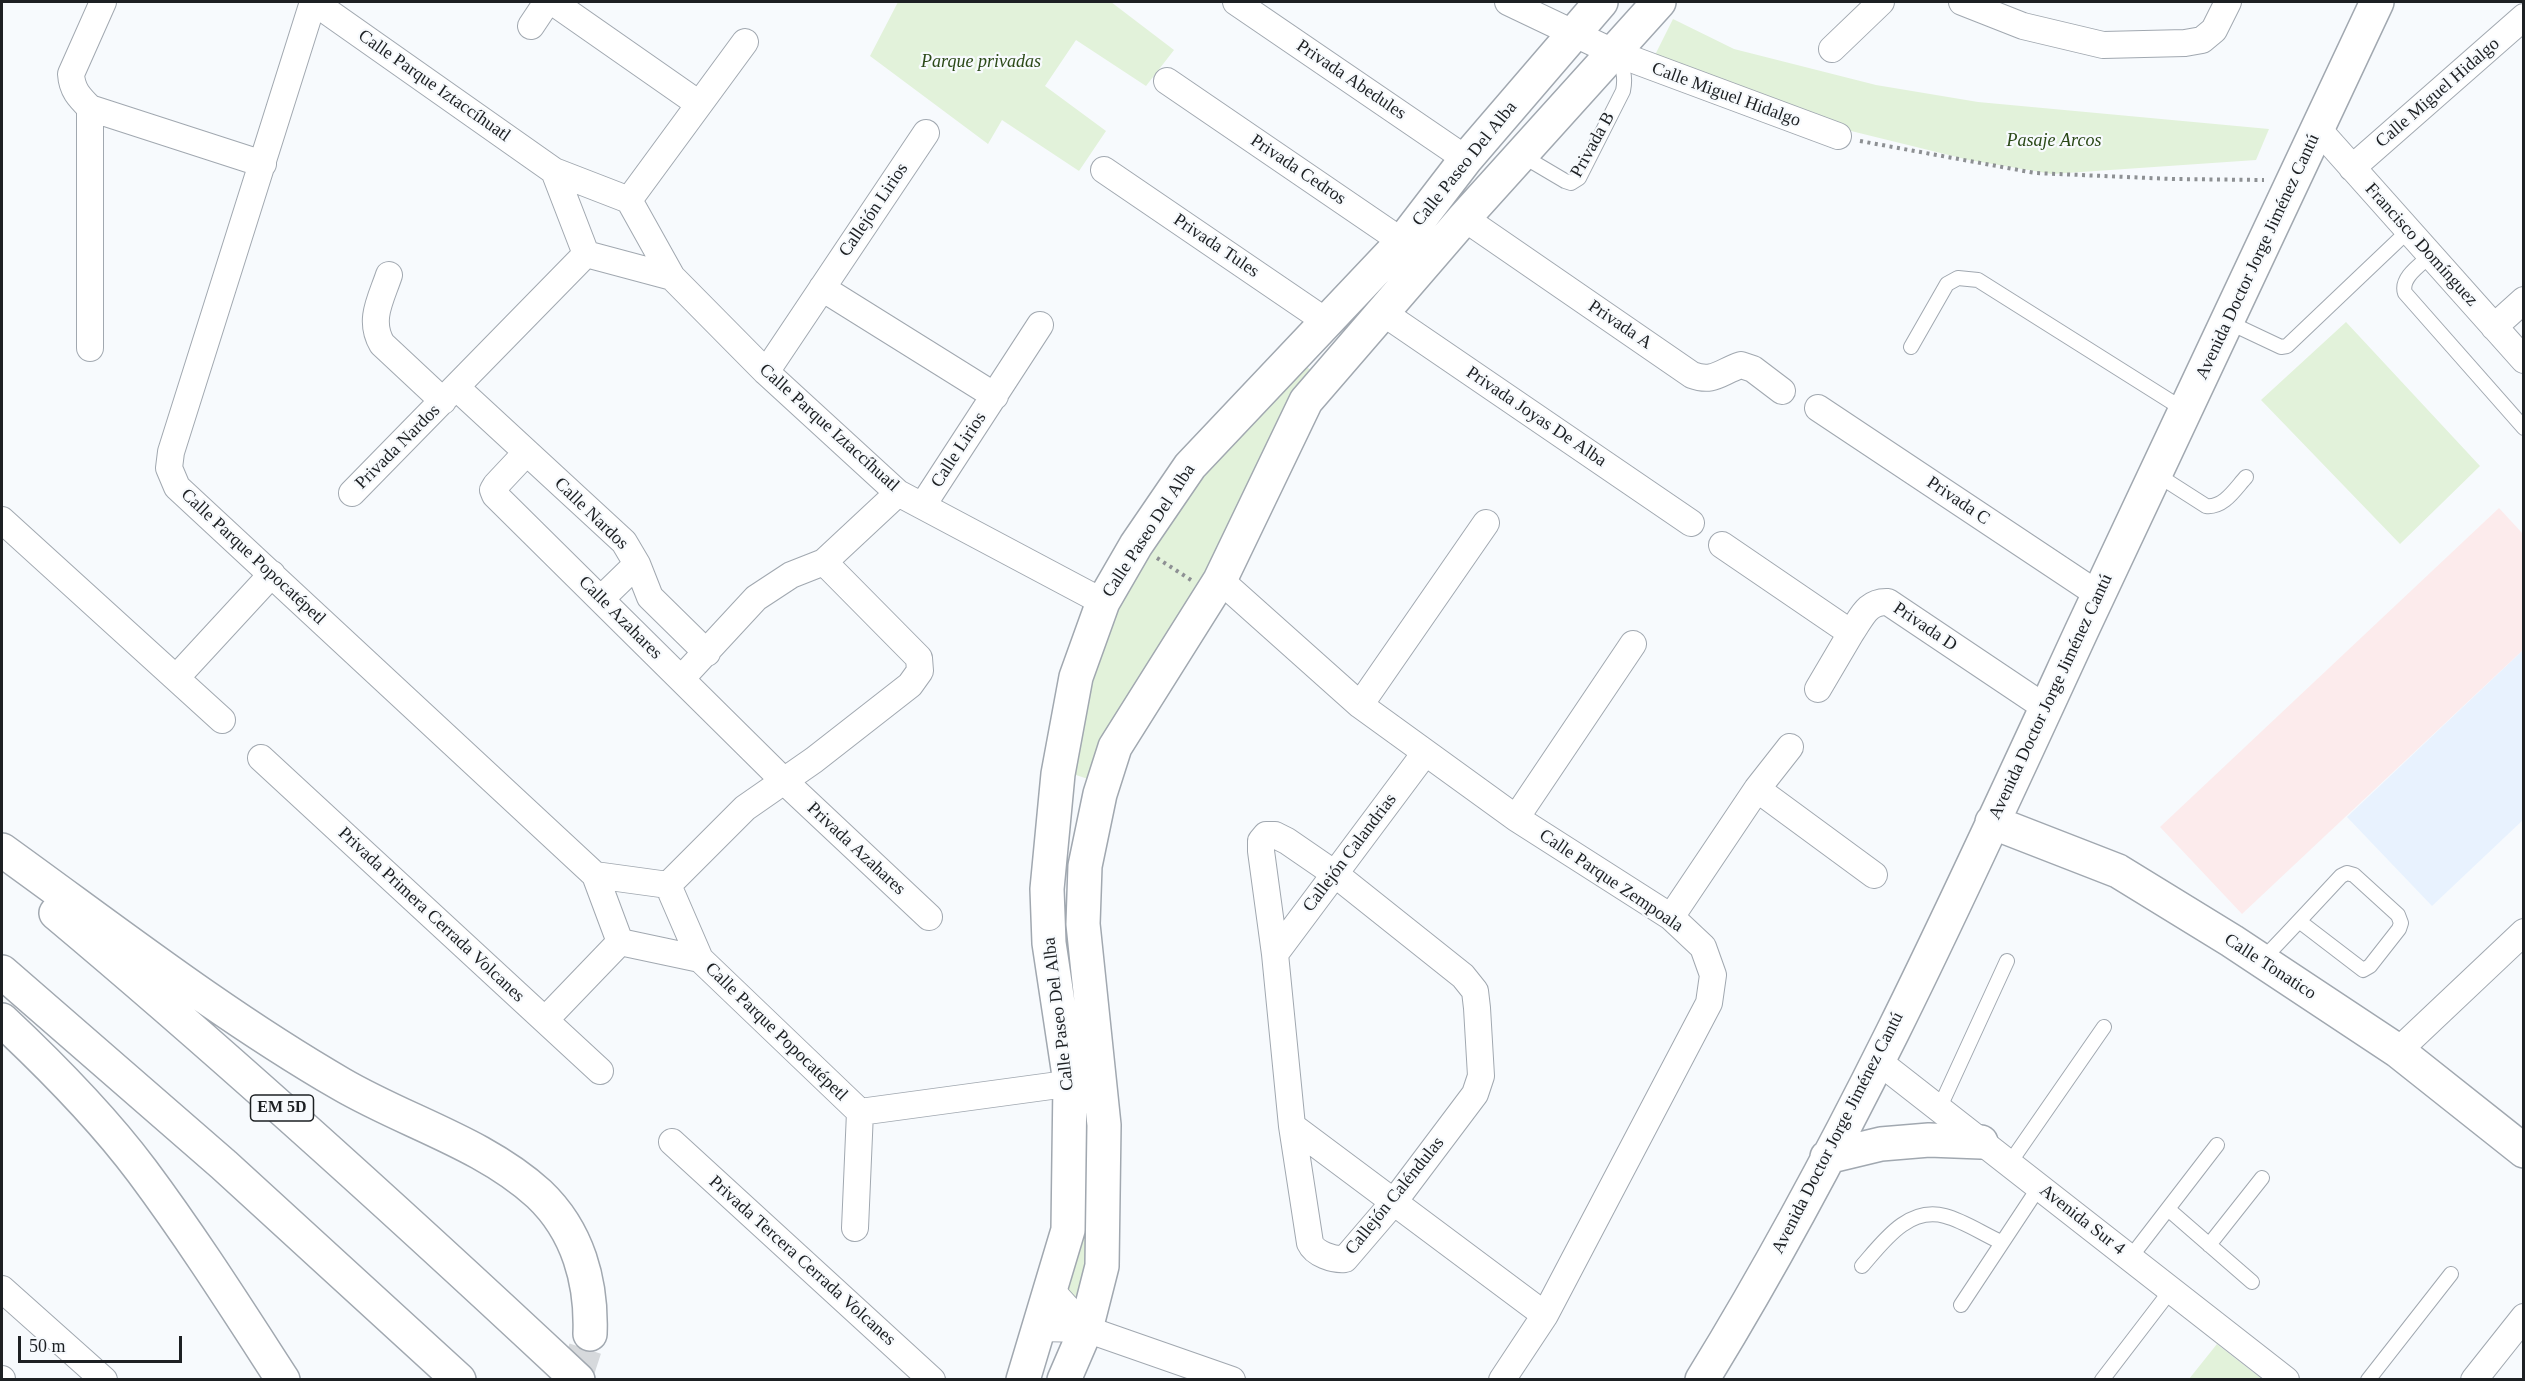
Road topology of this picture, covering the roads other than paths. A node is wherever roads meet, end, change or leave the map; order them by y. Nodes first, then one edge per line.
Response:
1 (103, 2) edge
2 (547, 2) edge
3 (553, 2) edge
4 (1236, 2) edge
5 (1508, 2) edge
6 (1601, 2) edge
7 (1659, 2) edge
8 (1881, 2) edge
9 (1962, 2) edge
10 (2228, 2) edge
11 (2377, 2) edge
12 (324, 4) edge
13 (2523, 17) edge
14 (531, 26) dead end
15 (1574, 33) junction
16 (745, 42) dead end
17 (1832, 50) dead end
18 (1615, 53) junction
19 (1167, 81) dead end
20 (699, 104) junction
21 (90, 108) junction
22 (2318, 129) junction
23 (926, 133) dead end
24 (1838, 136) road end
25 (1521, 155) junction
26 (1466, 159) junction
27 (263, 164) junction
28 (2352, 168) junction
29 (1104, 170) dead end
30 (554, 171) junction
31 (629, 200) junction
32 (1464, 218) junction
33 (2408, 231) junction
34 (647, 232) junction
35 (1416, 250) junction
36 (586, 254) junction
37 (2430, 256) junction
38 (615, 262) junction
39 (389, 275) dead end
40 (672, 277) junction
41 (822, 288) junction
42 (2522, 301) edge
43 (1382, 312) junction
44 (1327, 322) junction
45 (2228, 322) junction
46 (1040, 325) dead end
47 (2494, 327) junction
48 (1911, 347) dead end
49 (90, 348) dead end
50 (2523, 360) edge
51 (766, 372) junction
52 (1782, 391) dead end
53 (450, 394) junction
54 (995, 396) junction
55 (1818, 408) dead end
56 (2186, 411) junction
57 (2523, 428) edge
58 (526, 453) junction
59 (2156, 474) junction
60 (2246, 477) dead end
61 (352, 493) dead end
62 (898, 493) junction
63 (923, 505) junction
64 (2, 520) edge
65 (1691, 523) dead end
66 (1486, 524) dead end
67 (1722, 545) dead end
68 (824, 562) junction
69 (638, 564) junction
70 (272, 574) junction
71 (1216, 587) junction
72 (2099, 595) junction
73 (601, 599) junction
74 (1103, 602) junction
75 (1851, 633) junction
76 (1633, 644) dead end
77 (707, 653) junction
78 (176, 678) junction
79 (681, 679) junction
80 (1818, 689) dead end
81 (1360, 705) junction
82 (2046, 708) junction
83 (222, 720) dead end
84 (1790, 747) dead end
85 (1425, 753) junction
86 (261, 758) dead end
87 (1058, 774) junction
88 (783, 780) junction
89 (1757, 789) junction
90 (1100, 794) junction
91 (1516, 818) junction
92 (1992, 822) junction
93 (2, 850) edge
94 (2, 873) edge
95 (1335, 874) junction
96 (595, 875) junction
97 (1874, 875) dead end
98 (668, 885) junction
99 (929, 917) dead end
100 (1671, 917) junction
101 (2299, 921) junction
102 (2523, 932) edge
103 (620, 942) junction
104 (1275, 954) junction
105 (700, 959) junction
106 (2007, 961) dead end
107 (2261, 961) junction
108 (2, 972) edge
109 (2, 1020) edge
110 (544, 1020) junction
111 (2104, 1026) dead end
112 (2398, 1052) junction
113 (1878, 1062) junction
114 (600, 1071) dead end
115 (1085, 1082) junction
116 (1939, 1109) junction
117 (860, 1112) junction
118 (1292, 1126) junction
119 (672, 1142) dead end
120 (1981, 1142) junction
121 (2521, 1145) edge
122 (2217, 1146) dead end
123 (1827, 1157) junction
124 (2009, 1164) junction
125 (2262, 1178) dead end
126 (2039, 1187) junction
127 (1393, 1203) junction
128 (2168, 1209) junction
129 (855, 1228) dead end
130 (2001, 1242) junction
131 (2209, 1245) junction
132 (2130, 1258) junction
133 (1862, 1266) dead end
134 (2451, 1274) dead end
135 (2252, 1282) dead end
136 (2, 1289) edge
137 (1050, 1289) junction
138 (2171, 1290) junction
139 (1960, 1305) dead end
140 (1545, 1315) junction
141 (2523, 1317) edge
142 (1038, 1328) junction
143 (1086, 1329) junction
144 (590, 1334) tunnel mouth
145 (104, 1380) edge
146 (283, 1380) edge
147 (459, 1380) edge
148 (578, 1380) edge
149 (932, 1380) edge
150 (1023, 1380) edge
151 (1064, 1380) edge
152 (1232, 1380) edge
153 (1502, 1380) edge
154 (1702, 1380) edge
155 (2102, 1380) edge
156 (2286, 1380) edge
157 (2368, 1380) edge
158 (2474, 1380) edge

1 - 21 street
2 - 14 street
3 - 20 street
4 - 26 street, Privada Abedules
5 - 15 street, Calle Miguel Hidalgo
6 - 15 main road, Calle Paseo Del Alba
7 - 18 main road, Calle Paseo Del Alba
8 - 17 street
9 - 10 street
11 - 22 main road, Avenida Doctor Jorge Jiménez Cantú
12 - 27 street, Calle Parque Popocatépetl
12 - 30 street, Calle Parque Iztaccíhuatl
13 - 28 street, Calle Miguel Hidalgo
15 - 18 street, Calle Miguel Hidalgo
15 - 26 main road, Calle Paseo Del Alba
16 - 20 street
18 - 24 street, Calle Miguel Hidalgo
18 - 25 main road, Calle Paseo Del Alba
18 - 25 lane, Privada B
19 - 35 street, Privada Cedros
20 - 31 street
21 - 27 street
21 - 49 street
22 - 28 street, Francisco Domínguez
22 - 45 main road, Avenida Doctor Jorge Jiménez Cantú
23 - 41 street, Callejón Lirios
25 - 32 main road, Calle Paseo Del Alba
26 - 35 main road, Calle Paseo Del Alba
27 - 70 street, Calle Parque Popocatépetl
28 - 33 street, Francisco Domínguez
29 - 44 street, Privada Tules
30 - 31 street, Calle Parque Iztaccíhuatl
30 - 36 street
31 - 34 street, Calle Parque Iztaccíhuatl
32 - 35 main road, Calle Paseo Del Alba
32 - 52 street, Privada A
33 - 37 street, Francisco Domínguez
33 - 45 lane
34 - 38 street
34 - 40 street, Calle Parque Iztaccíhuatl
35 - 43 main road, Calle Paseo Del Alba
35 - 44 main road, Calle Paseo Del Alba
36 - 38 street
36 - 53 street
37 - 47 street, Francisco Domínguez
37 - 57 lane
38 - 40 street
39 - 53 street, Privada Nardos
40 - 51 street, Calle Parque Iztaccíhuatl
41 - 51 street
41 - 54 street
42 - 47 street
43 - 65 street, Privada Joyas De Alba
43 - 71 main road, Calle Paseo Del Alba
44 - 74 main road, Calle Paseo Del Alba
45 - 56 main road, Avenida Doctor Jorge Jiménez Cantú
46 - 54 street
47 - 50 street, Francisco Domínguez
48 - 56 lane
51 - 62 street, Calle Parque Iztaccíhuatl
53 - 58 street, Calle Nardos
53 - 61 street, Privada Nardos
54 - 63 street, Calle Lirios
55 - 72 street, Privada C
56 - 59 main road, Avenida Doctor Jorge Jiménez Cantú
58 - 69 street, Calle Nardos
58 - 73 street, Calle Azahares
59 - 60 lane
59 - 72 main road, Avenida Doctor Jorge Jiménez Cantú
62 - 63 street, Calle Parque Iztaccíhuatl
62 - 68 street
63 - 74 street, Calle Parque Iztaccíhuatl
64 - 78 street
66 - 81 street
67 - 75 street
68 - 77 street
68 - 88 street
69 - 73 street
69 - 77 street, Calle Nardos
70 - 78 street
70 - 96 street, Calle Parque Popocatépetl
71 - 81 street, Calle Parque Zempoala
71 - 90 main road, Calle Paseo Del Alba
72 - 82 main road, Avenida Doctor Jorge Jiménez Cantú
73 - 79 street, Calle Azahares
74 - 87 main road, Calle Paseo Del Alba
75 - 80 street
75 - 82 street, Privada D
76 - 91 street
77 - 79 street
78 - 83 street
79 - 88 street, Calle Azahares
81 - 85 street, Calle Parque Zempoala
82 - 92 main road, Avenida Doctor Jorge Jiménez Cantú
84 - 89 street
85 - 91 street, Calle Parque Zempoala
85 - 95 street, Callejón Calandrias
86 - 110 street, Privada Primera Cerrada Volcanes
87 - 90 main road
87 - 115 main road, Calle Paseo Del Alba
88 - 98 street
88 - 99 street, Privada Azahares
89 - 97 street
89 - 100 street
90 - 115 main road, Calle Paseo Del Alba
91 - 100 street, Calle Parque Zempoala
92 - 107 main road, Calle Tonatico
92 - 113 main road, Avenida Doctor Jorge Jiménez Cantú
93 - 144 main road
94 - 148 main road, EM 5D
95 - 104 street, Callejón Calandrias
95 - 104 street, Callejón Caléndulas
95 - 127 street, Callejón Caléndulas
96 - 98 street
96 - 103 street, Calle Parque Popocatépetl
98 - 105 street, Calle Parque Popocatépetl
100 - 140 street, Calle Parque Zempoala
101 - 101 lane
101 - 107 lane
102 - 112 street
103 - 105 street, Calle Parque Popocatépetl
103 - 110 street
104 - 118 street, Callejón Caléndulas
105 - 117 street, Calle Parque Popocatépetl
106 - 116 lane
107 - 112 main road, Calle Tonatico
108 - 147 main road
109 - 146 main road
110 - 114 street, Privada Primera Cerrada Volcanes
111 - 124 lane
112 - 121 main road, Calle Tonatico
113 - 116 street, Avenida Sur 4
113 - 123 main road, Avenida Doctor Jorge Jiménez Cantú
115 - 117 street, Calle Parque Popocatépetl
115 - 137 main road, Calle Paseo Del Alba
115 - 143 main road, Calle Paseo Del Alba
116 - 120 street, Avenida Sur 4
117 - 129 street
118 - 127 street
118 - 127 street, Callejón Caléndulas
119 - 149 street, Privada Tercera Cerrada Volcanes
120 - 123 main road
120 - 124 street, Avenida Sur 4
122 - 128 lane
123 - 154 main road, Avenida Doctor Jorge Jiménez Cantú
124 - 126 street, Avenida Sur 4
125 - 131 lane
126 - 130 lane
126 - 132 street, Avenida Sur 4
127 - 140 street
128 - 131 lane
128 - 132 lane
130 - 133 lane
130 - 139 lane
131 - 135 lane
132 - 138 street, Avenida Sur 4
134 - 157 lane
136 - 145 street
137 - 142 main road, Calle Paseo Del Alba
137 - 143 street
138 - 155 lane
138 - 156 street, Avenida Sur 4
140 - 153 street, Calle Parque Zempoala
141 - 158 street
142 - 143 street
142 - 150 main road, Calle Paseo Del Alba
143 - 151 main road, Calle Paseo Del Alba
143 - 152 street

